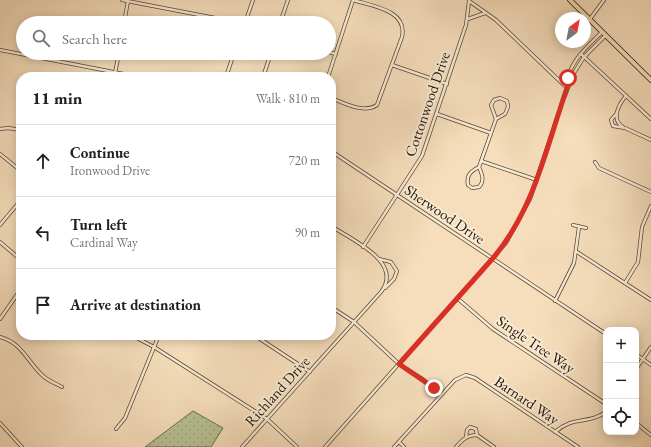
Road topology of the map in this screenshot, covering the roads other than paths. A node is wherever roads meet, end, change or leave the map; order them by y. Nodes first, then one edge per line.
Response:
1 (122, 0) edge
2 (253, 0) edge
3 (288, 0) edge
4 (353, 0) edge
5 (570, 0) edge
6 (604, 0) edge
7 (128, 1) junction
8 (469, 1) edge
9 (583, 12) edge
10 (485, 13) junction
11 (125, 16) edge
12 (205, 16) edge
13 (247, 16) edge
14 (282, 16) edge
15 (591, 18) edge
16 (467, 19) junction
17 (591, 20) edge
18 (602, 32) junction
19 (605, 36) junction
20 (0, 50) edge
21 (16, 53) edge
22 (336, 54) edge
23 (581, 54) junction
24 (584, 57) junction
25 (50, 60) edge
26 (118, 60) edge
27 (232, 60) edge
28 (269, 60) edge
29 (334, 60) edge
30 (392, 65) junction
31 (110, 72) edge
32 (115, 72) edge
33 (228, 72) edge
34 (265, 72) edge
35 (330, 72) edge
36 (651, 80) edge
37 (447, 84) junction
38 (567, 88) junction
39 (626, 96) junction
40 (336, 100) edge
41 (617, 113) junction
42 (437, 114) junction
43 (496, 119) junction
44 (651, 119) edge
45 (625, 128) junction
46 (0, 129) edge
47 (16, 129) edge
48 (491, 133) junction
49 (651, 140) edge
50 (0, 154) edge
51 (336, 155) edge
52 (481, 161) junction
53 (595, 162) dead end
54 (16, 167) edge
55 (479, 167) junction
56 (537, 180) junction
57 (651, 192) edge
58 (398, 195) junction
59 (16, 206) edge
60 (651, 206) edge
61 (0, 225) edge
62 (572, 225) dead end
63 (579, 227) junction
64 (586, 228) dead end
65 (336, 229) edge
66 (0, 242) edge
67 (363, 247) junction
68 (577, 252) junction
69 (16, 256) edge
70 (379, 258) junction
71 (492, 260) junction
72 (625, 283) junction
73 (383, 289) junction
74 (16, 296) edge
75 (457, 298) junction
76 (651, 300) edge
77 (555, 301) junction
78 (336, 310) edge
79 (0, 319) edge
80 (354, 322) junction
81 (603, 332) edge
82 (0, 337) edge
83 (141, 340) edge
84 (157, 340) edge
85 (262, 340) edge
86 (154, 347) junction
87 (651, 347) edge
88 (639, 356) edge
89 (643, 359) junction
90 (399, 364) junction
91 (651, 364) edge
92 (639, 365) edge
93 (310, 372) junction
94 (62, 386) dead end
95 (441, 396) junction
96 (603, 402) edge
97 (603, 413) edge
98 (267, 419) junction
99 (0, 423) edge
100 (639, 426) edge
101 (116, 429) dead end
102 (555, 432) junction
103 (477, 435) junction
104 (651, 435) edge
105 (466, 437) junction
106 (399, 442) junction
107 (22, 447) edge
108 (242, 447) edge
109 (298, 447) edge
110 (325, 447) edge
111 (394, 447) edge
112 (404, 447) edge
113 (456, 447) edge
114 (494, 447) edge
115 (578, 447) edge

1 - 7 street
2 - 13 street
3 - 14 street
4 - 22 street
4 - 30 street
5 - 9 main road
6 - 15 street
7 - 11 street
7 - 12 street
8 - 10 street
8 - 16 street, Cottonwood Drive
10 - 16 street
10 - 38 street
16 - 37 street, Cottonwood Drive
17 - 18 main road
18 - 19 main road
18 - 23 street
19 - 24 street
19 - 36 main road
20 - 21 street
23 - 24 street
23 - 38 street
24 - 38 street
24 - 39 street
25 - 31 street
26 - 32 street
27 - 33 street
28 - 34 street
29 - 35 street
30 - 37 street
30 - 40 street
37 - 42 street, Cottonwood Drive
38 - 56 street
39 - 41 street
39 - 44 street
41 - 45 street
41 - 45 street
42 - 48 street
42 - 58 street, Cottonwood Drive
43 - 43 street
43 - 48 street
45 - 49 street
46 - 47 street
48 - 52 street
50 - 54 street
51 - 58 street, Sherwood Drive
52 - 55 street
52 - 56 street
53 - 57 street
55 - 55 street
56 - 71 street
58 - 67 street, Cottonwood Drive
58 - 71 street, Sherwood Drive
59 - 61 street
60 - 72 street
62 - 63 street
63 - 64 street
63 - 68 street
65 - 67 street
66 - 69 street
67 - 70 street
68 - 72 street
68 - 77 street
70 - 73 street, Richland Drive
70 - 73 street
71 - 75 street
71 - 77 street, Sherwood Drive
72 - 76 street
73 - 80 street, Richland Drive
74 - 79 street
75 - 90 street
75 - 96 street, Single Tree Way
77 - 81 street, Sherwood Drive
78 - 80 street
80 - 90 street
80 - 93 street, Richland Drive
82 - 94 street
83 - 86 street
84 - 86 street
85 - 93 street
86 - 98 street
86 - 101 street
87 - 89 street
88 - 89 street
89 - 91 street
89 - 92 street
90 - 95 street
90 - 110 street
93 - 98 street, Richland Drive
95 - 102 street, Barnard Way
95 - 106 street
97 - 102 street
98 - 108 street, Richland Drive
98 - 109 street
99 - 107 street
100 - 104 street
102 - 115 street, Barnard Way
103 - 105 street
103 - 105 street
103 - 114 street
105 - 113 street
106 - 111 street
106 - 112 street

